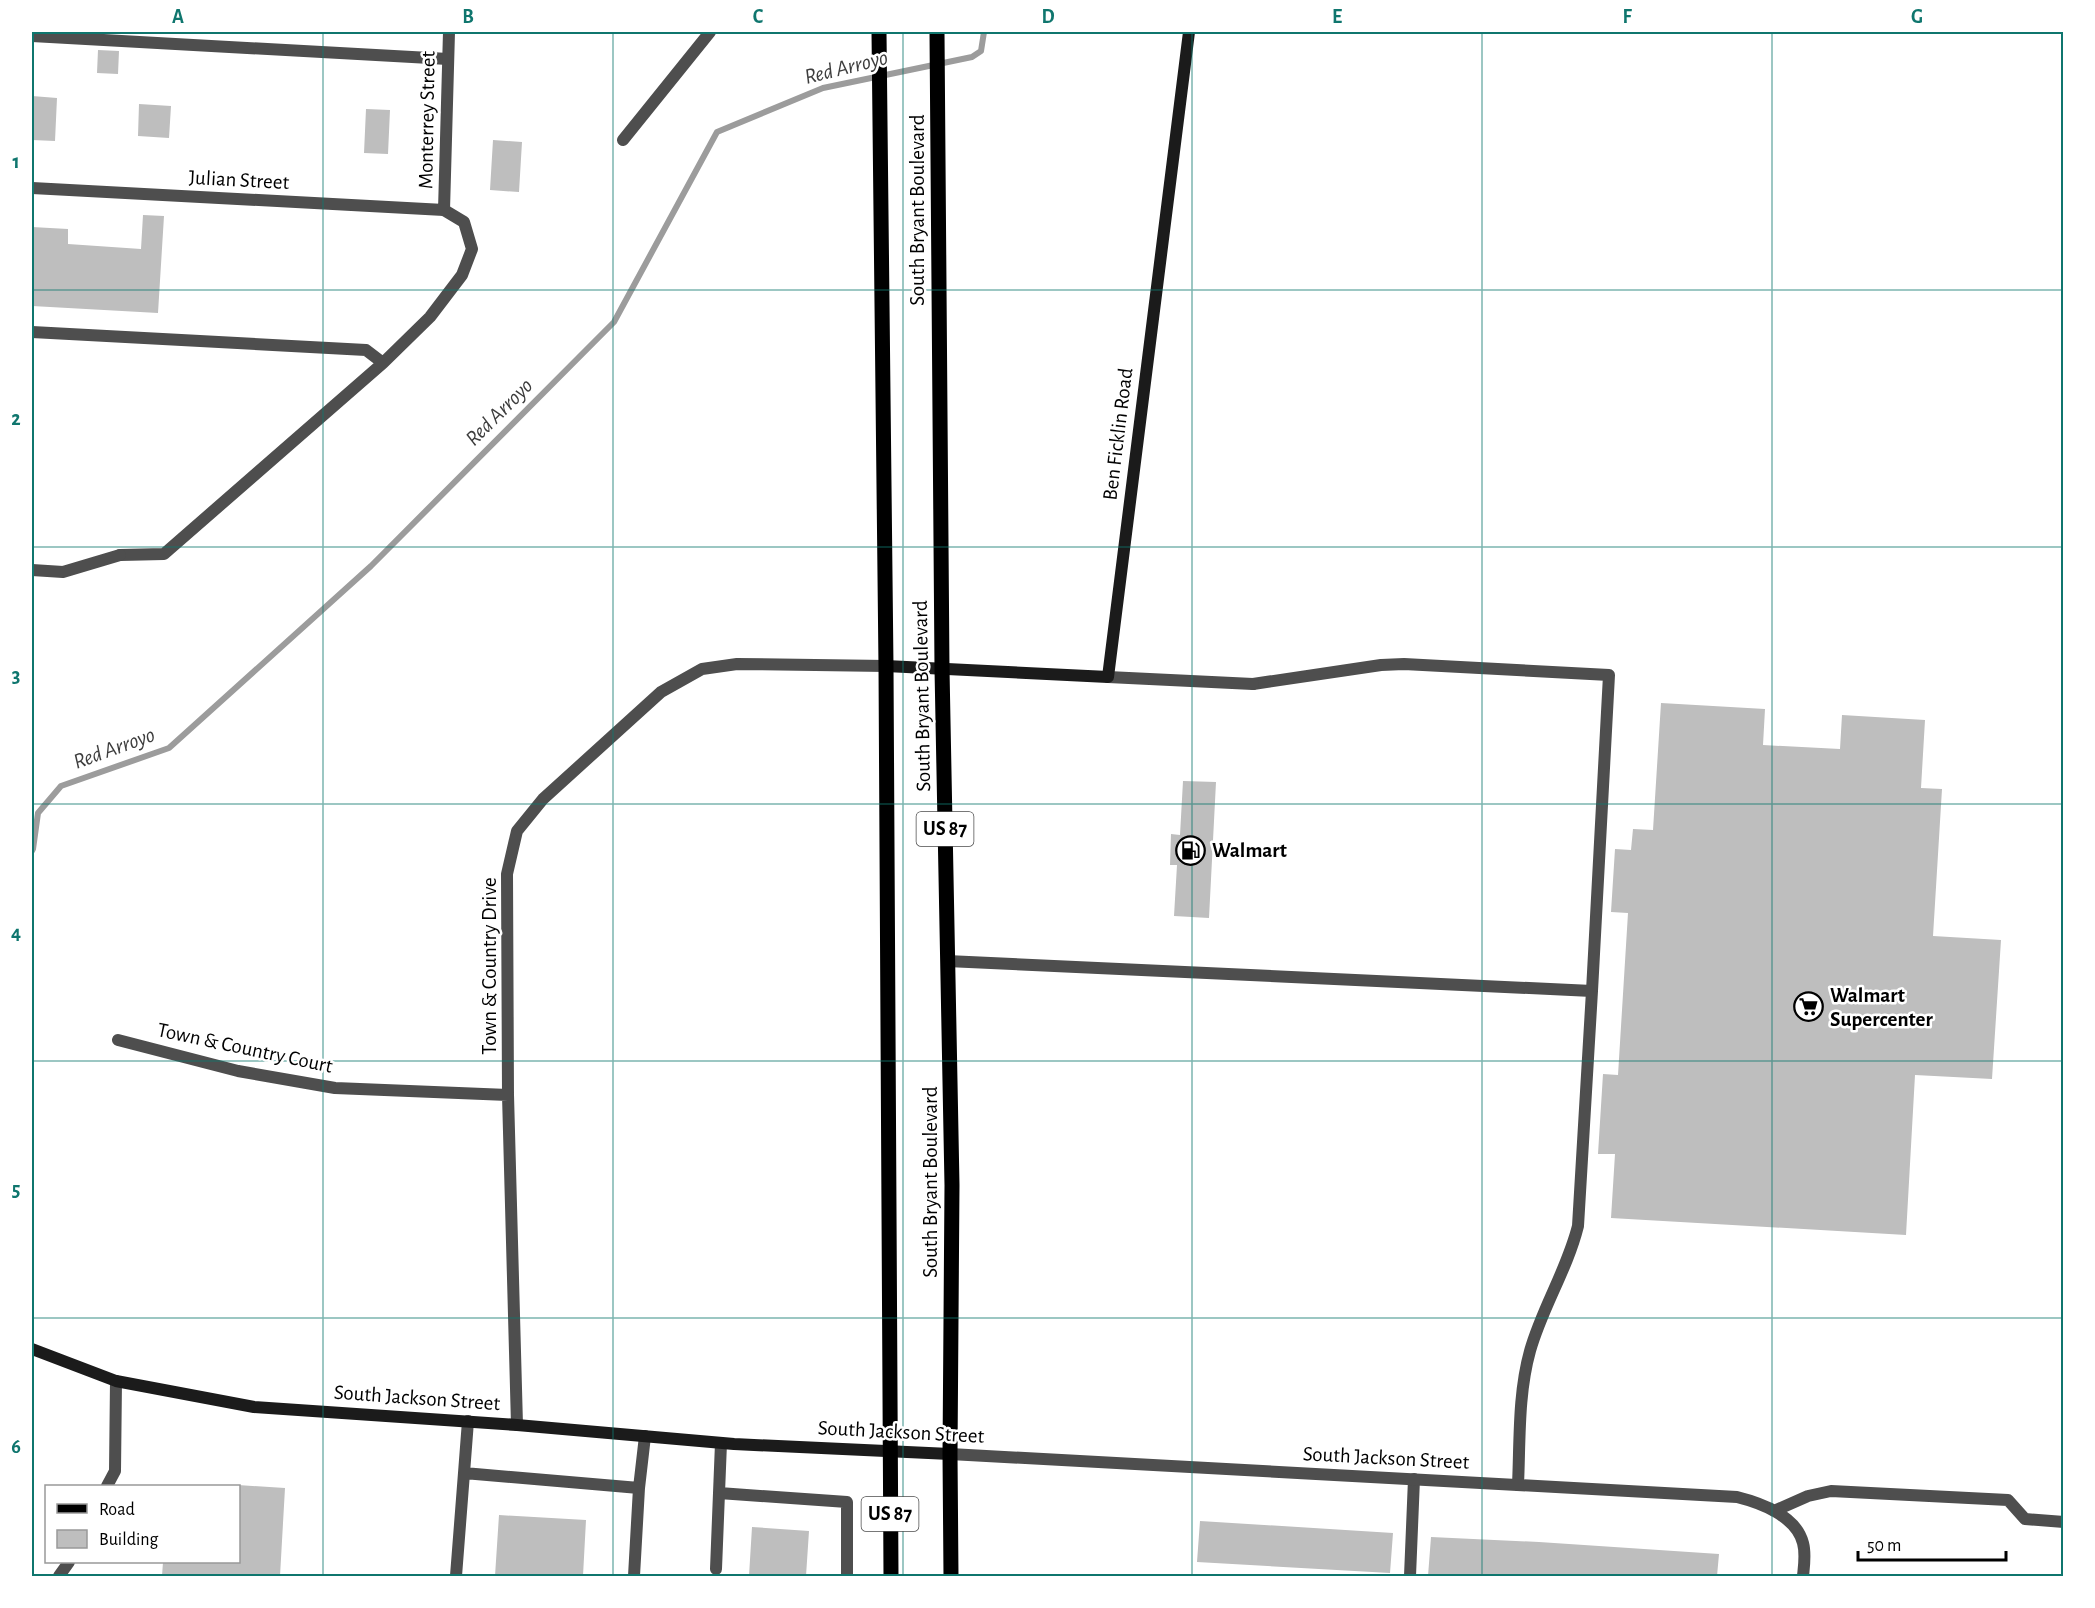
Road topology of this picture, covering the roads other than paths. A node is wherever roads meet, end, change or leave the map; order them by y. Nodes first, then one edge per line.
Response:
1 (449, 32) edge
2 (710, 32) edge
3 (879, 32) edge
4 (937, 32) edge
5 (1189, 32) edge
6 (32, 36) edge
7 (448, 59) junction
8 (622, 140) dead end
9 (32, 188) edge
10 (444, 210) junction
11 (32, 332) edge
12 (383, 363) junction
13 (32, 570) edge
14 (886, 666) junction
15 (942, 669) junction
16 (1108, 678) junction
17 (947, 961) junction
18 (1592, 992) junction
19 (118, 1040) dead end
20 (508, 1095) junction
21 (32, 1349) edge
22 (116, 1381) junction
23 (468, 1421) junction
24 (518, 1425) junction
25 (645, 1436) junction
26 (722, 1443) junction
27 (890, 1451) junction
28 (950, 1454) junction
29 (464, 1473) junction
30 (1414, 1479) junction
31 (108, 1485) edge
32 (1518, 1485) junction
33 (639, 1488) junction
34 (719, 1493) junction
35 (1774, 1511) junction
36 (2064, 1522) edge
37 (68, 1563) edge
38 (716, 1569) dead end
39 (58, 1576) edge
40 (456, 1576) edge
41 (634, 1576) edge
42 (847, 1576) edge
43 (891, 1576) edge
44 (951, 1576) edge
45 (1410, 1576) edge
46 (1803, 1576) edge

1 - 7 street, Monterrey Street
2 - 8 street
3 - 14 main road, South Bryant Boulevard / US 87
4 - 15 main road, South Bryant Boulevard / US 87
5 - 16 main road, Ben Ficklin Road
6 - 7 street
7 - 10 street, Monterrey Street
9 - 10 street, Julian Street
10 - 12 street
11 - 12 street
12 - 13 street
14 - 15 main road
14 - 20 street, Town & Country Drive
14 - 27 main road, South Bryant Boulevard / US 87
15 - 16 main road
15 - 17 main road, South Bryant Boulevard / US 87
16 - 18 street
17 - 18 street
17 - 28 main road, South Bryant Boulevard / US 87
18 - 32 street
19 - 20 street, Town & Country Court
20 - 24 street, Town & Country Drive
21 - 22 main road, South Jackson Street
22 - 23 main road, South Jackson Street
22 - 31 street
23 - 24 main road, South Jackson Street
23 - 29 street
24 - 25 main road, South Jackson Street
25 - 26 main road, South Jackson Street
25 - 33 street
26 - 27 main road, South Jackson Street
26 - 34 street
27 - 28 main road, South Jackson Street
27 - 43 main road, South Bryant Boulevard / US 87
28 - 30 street, South Jackson Street
28 - 44 main road, South Bryant Boulevard / US 87
29 - 33 street
29 - 40 street
30 - 32 street, South Jackson Street
30 - 45 street
32 - 35 street, South Jackson Street
33 - 41 street
34 - 38 street
34 - 42 street
35 - 36 street
35 - 46 street, South Jackson Street
37 - 39 street

